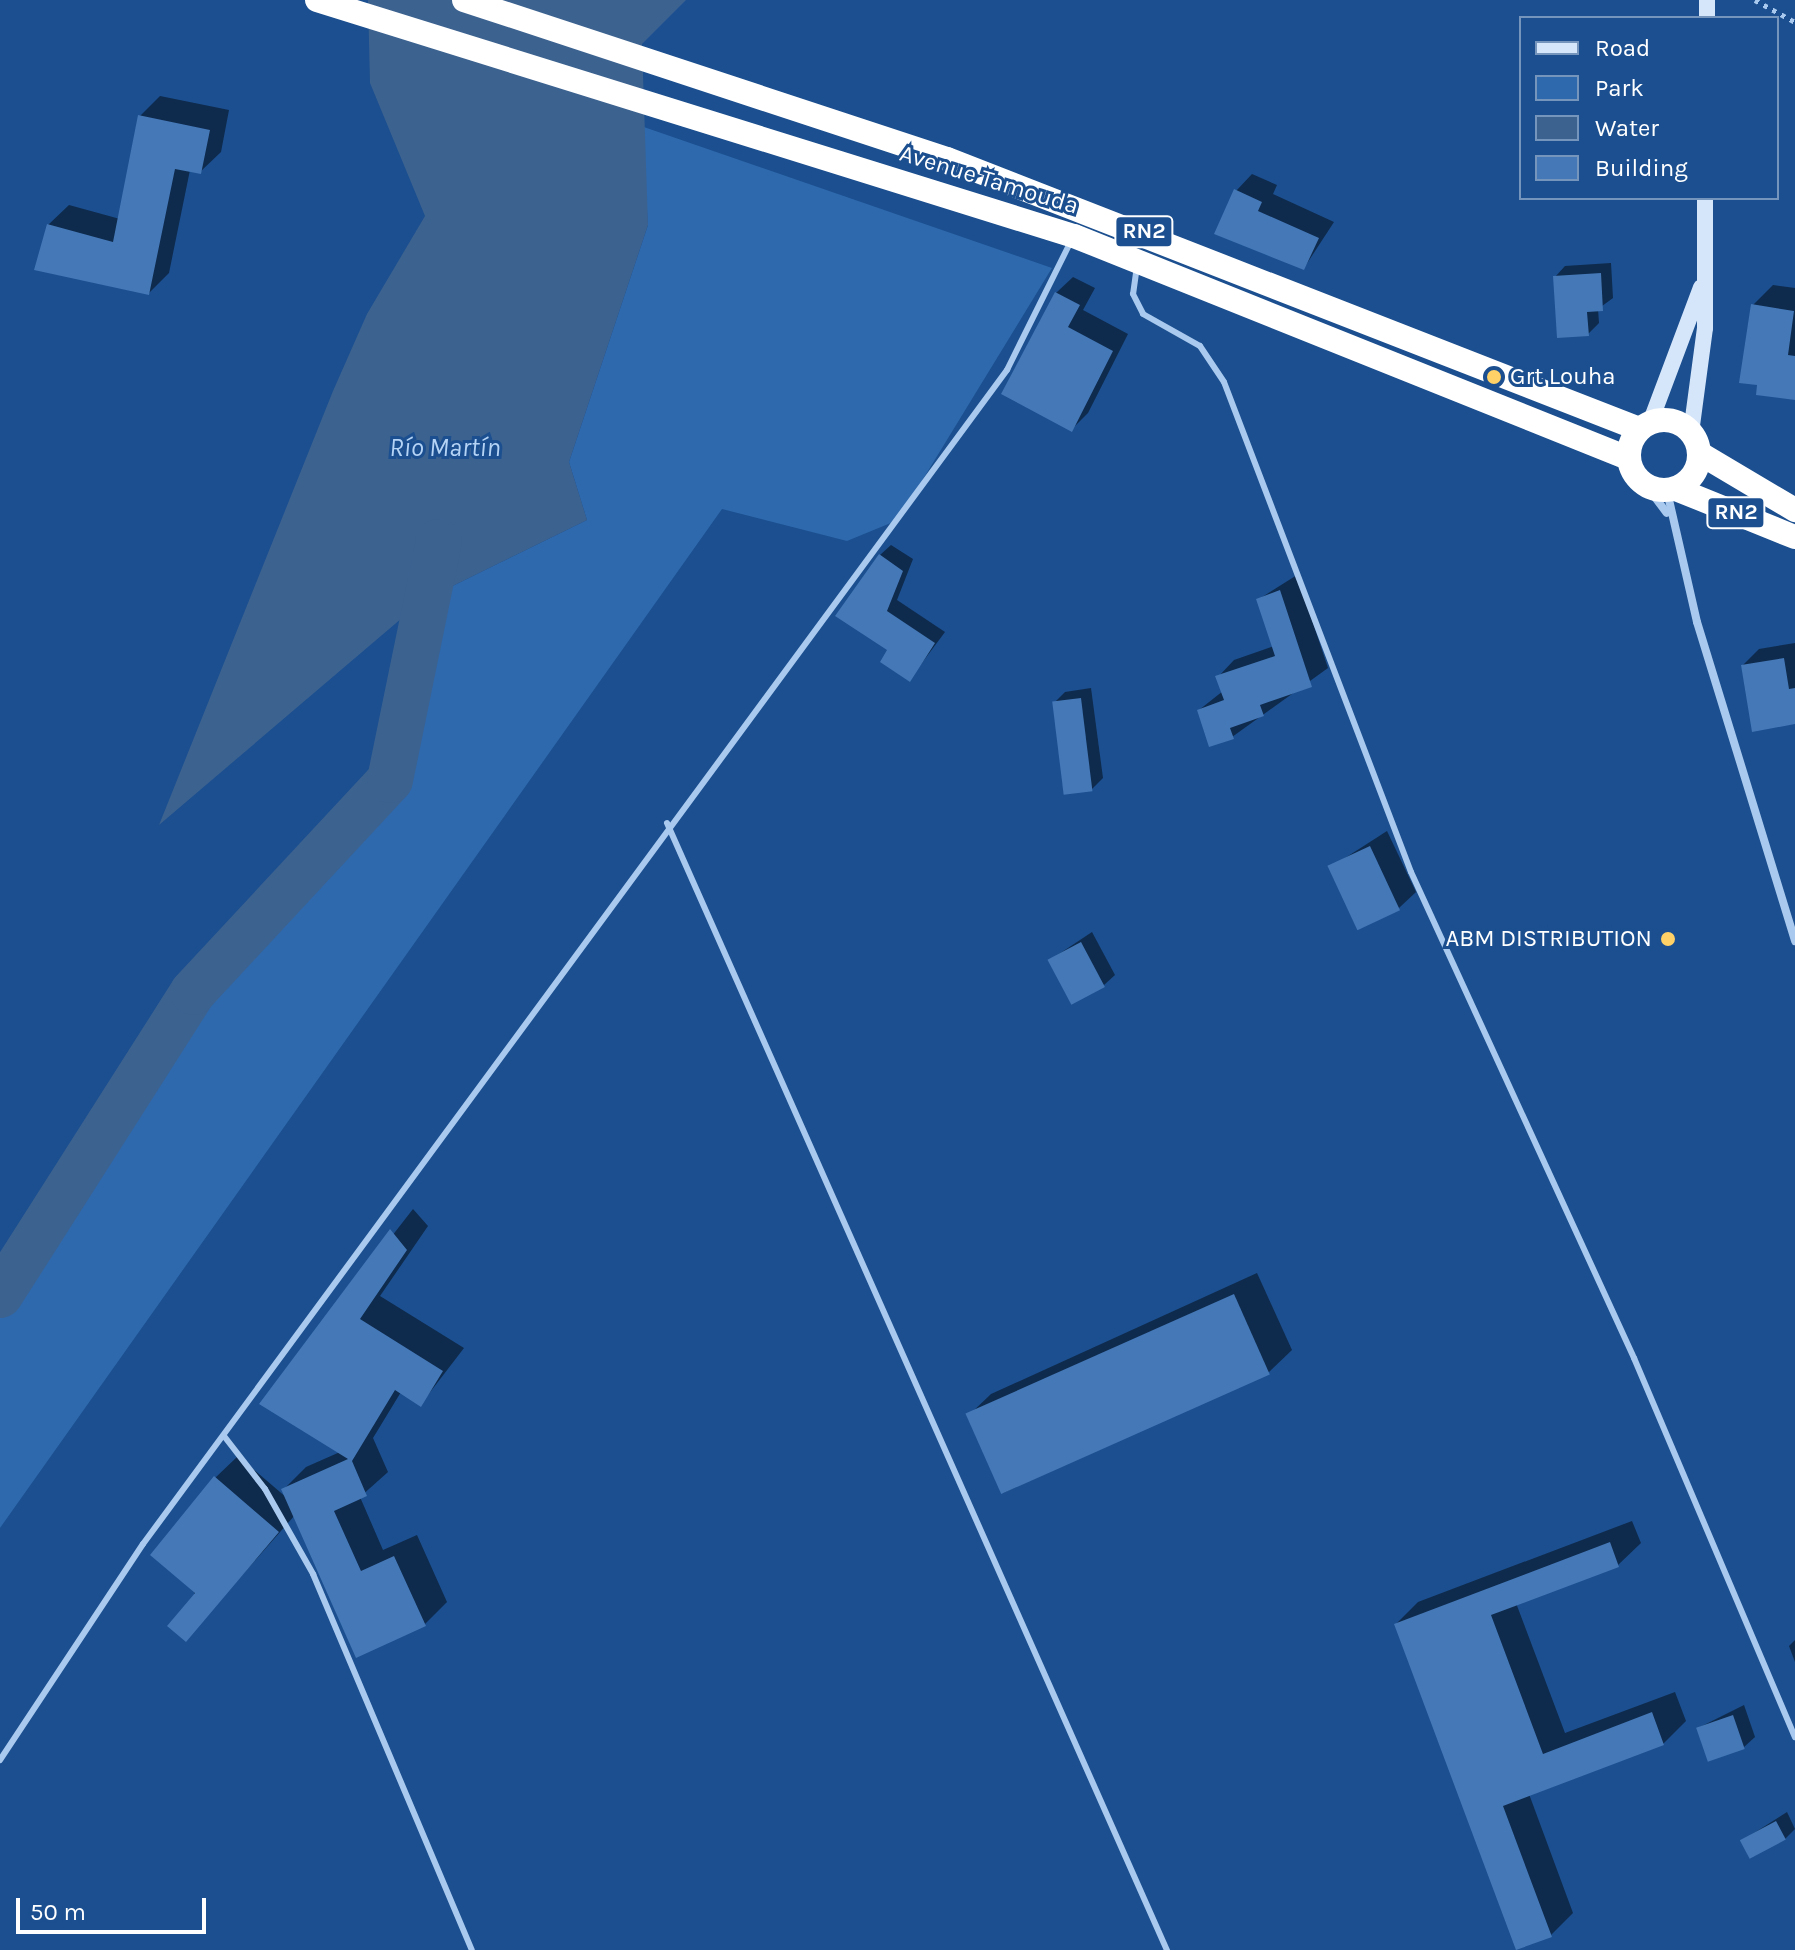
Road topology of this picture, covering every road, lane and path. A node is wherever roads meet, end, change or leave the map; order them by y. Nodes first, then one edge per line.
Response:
1 (317, 0) edge
2 (464, 0) edge
3 (1755, 0) edge
4 (1795, 22) edge
5 (1705, 200) edge
6 (1074, 236) junction
7 (1138, 262) junction
8 (1706, 270) junction
9 (1644, 426) junction
10 (1695, 443) junction
11 (1628, 458) junction
12 (1665, 496) junction
13 (1795, 510) edge
14 (1795, 537) edge
15 (667, 823) junction
16 (1795, 941) edge
17 (224, 1436) junction
18 (1795, 1737) edge
19 (0, 1760) edge
20 (472, 1950) edge
21 (1167, 1950) edge

1 - 6 highway, Avenue Tamouda / RN2
2 - 9 highway, Avenue Tamouda / RN2
3 - 4 path
5 - 8 street
6 - 7 highway, Avenue Tamouda / RN2
6 - 15 lane
7 - 11 highway, Avenue Tamouda / RN2
7 - 18 lane
8 - 9 street
8 - 10 street
9 - 10 highway, RN2
9 - 11 highway
10 - 12 highway, RN2
10 - 13 highway, RN2
11 - 12 highway
12 - 14 highway, RN2
12 - 16 street
15 - 17 lane
15 - 21 lane
17 - 19 lane
17 - 20 lane

